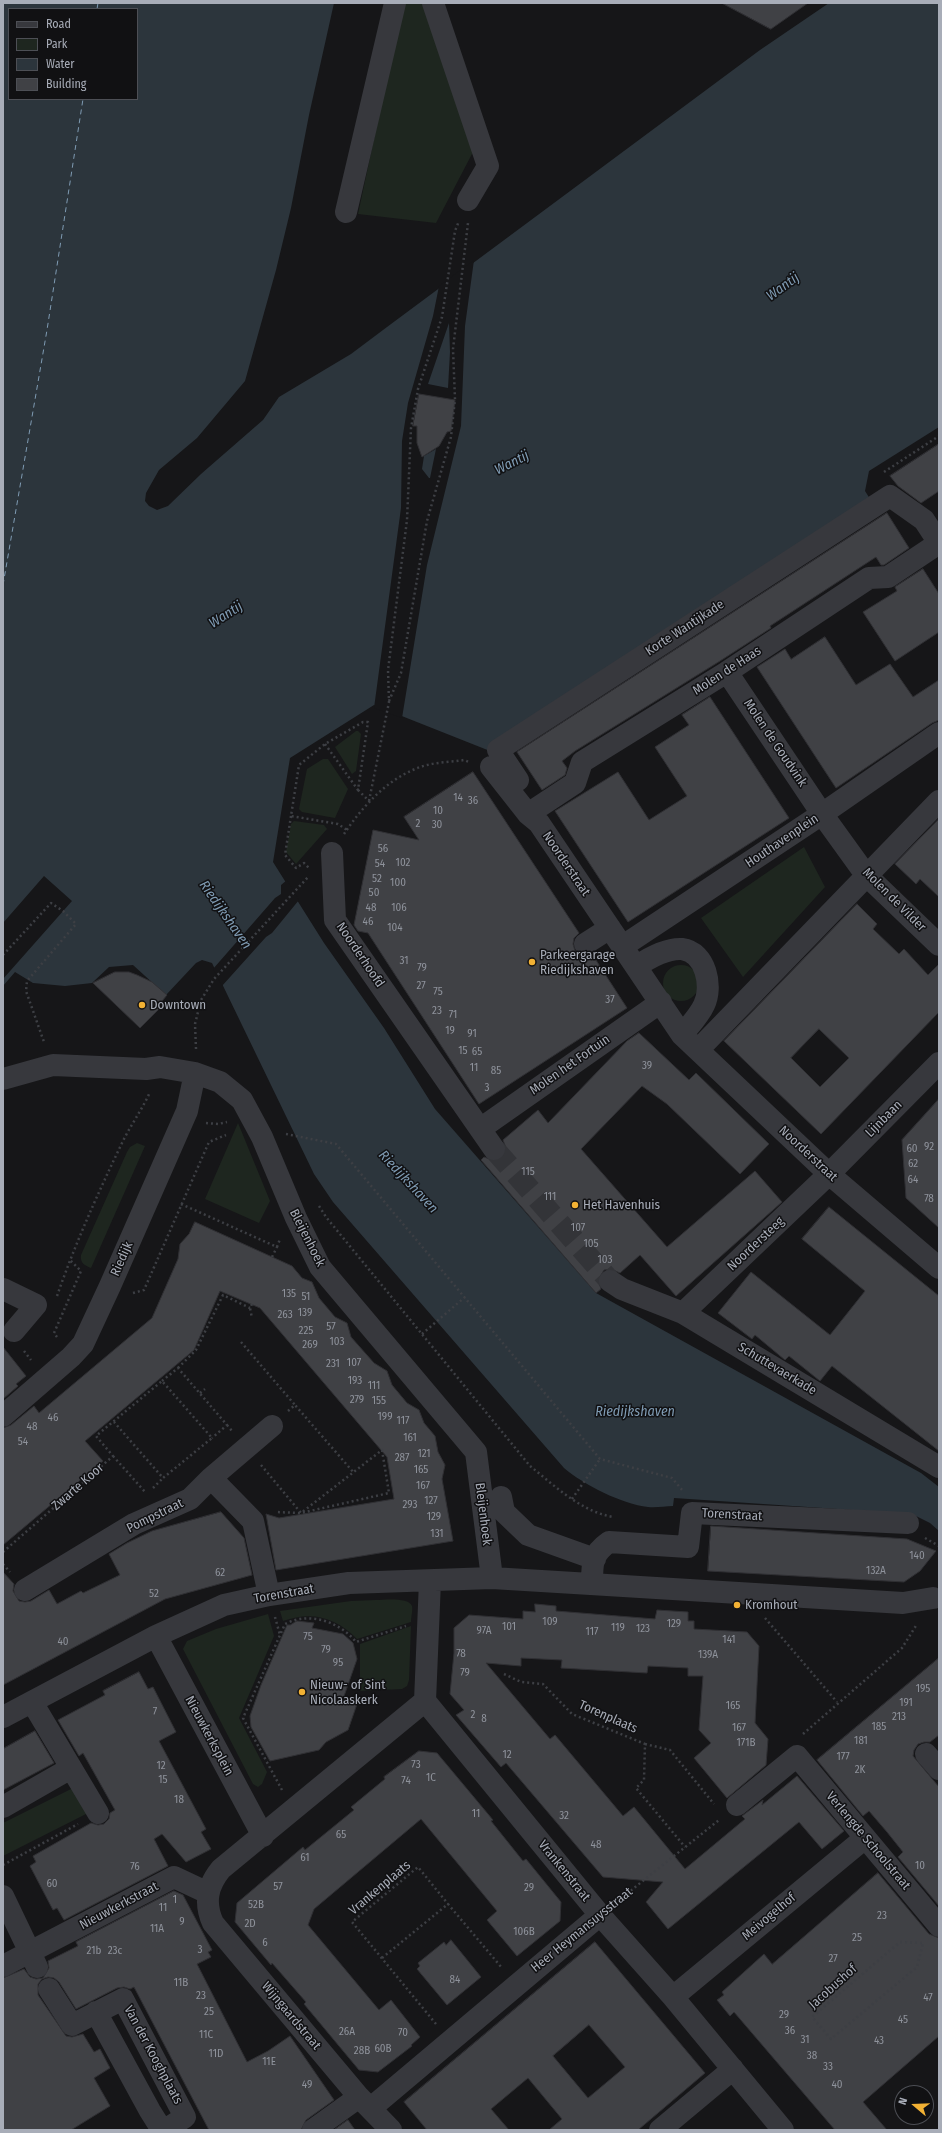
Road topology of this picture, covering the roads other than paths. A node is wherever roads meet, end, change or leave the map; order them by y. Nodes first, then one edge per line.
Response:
1 (395, 3) edge
2 (432, 3) edge
3 (468, 200) road end
4 (346, 212) dead end
5 (932, 516) edge
6 (939, 543) edge
7 (727, 672) junction
8 (939, 733) edge
9 (491, 767) road end
10 (939, 801) edge
11 (523, 807) junction
12 (822, 814) junction
13 (332, 853) road end
14 (866, 875) junction
15 (606, 923) junction
16 (582, 939) dead end
17 (939, 945) edge
18 (623, 946) junction
19 (637, 966) junction
20 (661, 1002) junction
21 (682, 1035) junction
22 (698, 1050) junction
23 (939, 1063) edge
24 (195, 1073) junction
25 (3, 1080) edge
26 (480, 1129) junction
27 (494, 1148) tunnel mouth
28 (829, 1174) junction
29 (939, 1268) edge
30 (610, 1281) tunnel mouth
31 (3, 1289) edge
32 (683, 1313) junction
33 (14, 1331) dead end
34 (3, 1416) edge
35 (272, 1426) road end
36 (939, 1467) edge
37 (211, 1478) junction
38 (501, 1498) dead end
39 (915, 1529) road end
40 (595, 1559) junction
41 (492, 1578) junction
42 (430, 1581) junction
43 (592, 1582) junction
44 (25, 1590) dead end
45 (269, 1595) junction
46 (937, 1600) edge
47 (156, 1636) junction
48 (425, 1700) junction
49 (32, 1702) junction
50 (3, 1717) edge
51 (71, 1768) junction
52 (3, 1807) edge
53 (730, 1811) road end
54 (98, 1813) road end
55 (263, 1836) junction
56 (865, 1838) junction
57 (208, 1893) junction
58 (3, 1896) edge
59 (600, 1915) junction
60 (939, 1926) edge
61 (34, 1960) junction
62 (3, 1966) edge
63 (49, 1989) dead end
64 (672, 1997) junction
65 (96, 2012) junction
66 (733, 2069) junction
67 (365, 2102) junction
68 (164, 2130) edge
69 (313, 2130) edge
70 (391, 2130) edge
71 (660, 2130) edge
72 (784, 2130) edge

1 - 4 street
2 - 3 street
5 - 6 street
5 - 11 street, Korte Wantijkade
6 - 7 street, Molen de Haas
7 - 11 street, Molen de Haas
7 - 12 street, Molen de Goudvink
8 - 12 street, Houthavenplein
9 - 11 street, Noorderstraat
10 - 14 street
11 - 15 street, Noorderstraat
12 - 14 street, Molen de Vilder
12 - 18 street, Houthavenplein
13 - 26 street, Noorderhoofd
14 - 17 street, Molen de Vilder
14 - 22 street
15 - 16 street
15 - 18 street, Noorderstraat
18 - 19 street, Noorderstraat
19 - 20 street, Noorderstraat
19 - 21 street
20 - 21 street, Noorderstraat
20 - 26 street, Molen het Fortuin
21 - 22 street, Noorderstraat
22 - 28 street, Noorderstraat
23 - 28 street, Lijnbaan
24 - 25 street, Bleijenhoek
24 - 34 street, Riedijk
24 - 41 street, Bleijenhoek
26 - 27 street
28 - 29 street, Noorderstraat
28 - 32 street, Noordersteeg
30 - 32 street, Schuttevaerkade
31 - 33 street
32 - 36 street, Schuttevaerkade
35 - 37 street, Pompstraat
37 - 44 street, Pompstraat
37 - 45 street
38 - 40 street
39 - 40 street, Torenstraat
40 - 43 street, Torenstraat
41 - 42 street, Torenstraat
41 - 43 street, Torenstraat
42 - 45 street, Torenstraat
42 - 48 street
43 - 46 street, Torenstraat
45 - 47 street, Torenstraat
47 - 49 street, Torenstraat
47 - 55 street, Nieuwkerksplein
48 - 55 street
48 - 59 street, Vrankenstraat
49 - 50 street, Torenstraat
49 - 51 street
51 - 52 street
51 - 54 street
53 - 56 street, Verlengde Schoolstraat
55 - 57 street
56 - 60 street, Verlengde Schoolstraat
56 - 64 street, Meivogelhof
57 - 61 street, Nieuwkerkstraat
57 - 67 street, Wijngaardstraat
58 - 61 street
59 - 64 street, Vrankenstraat
59 - 67 street, Heer Heymansuysstraat
61 - 62 street, Nieuwkerkstraat
63 - 65 street, Van der Kooghplaats
64 - 66 street, Vrankenstraat
65 - 68 street, Van der Kooghplaats
65 - 68 street, Van der Kooghplaats
66 - 71 street
66 - 72 street, Vrankenstraat
67 - 69 street, Heer Heymansuysstraat
67 - 70 street, Wijngaardstraat

